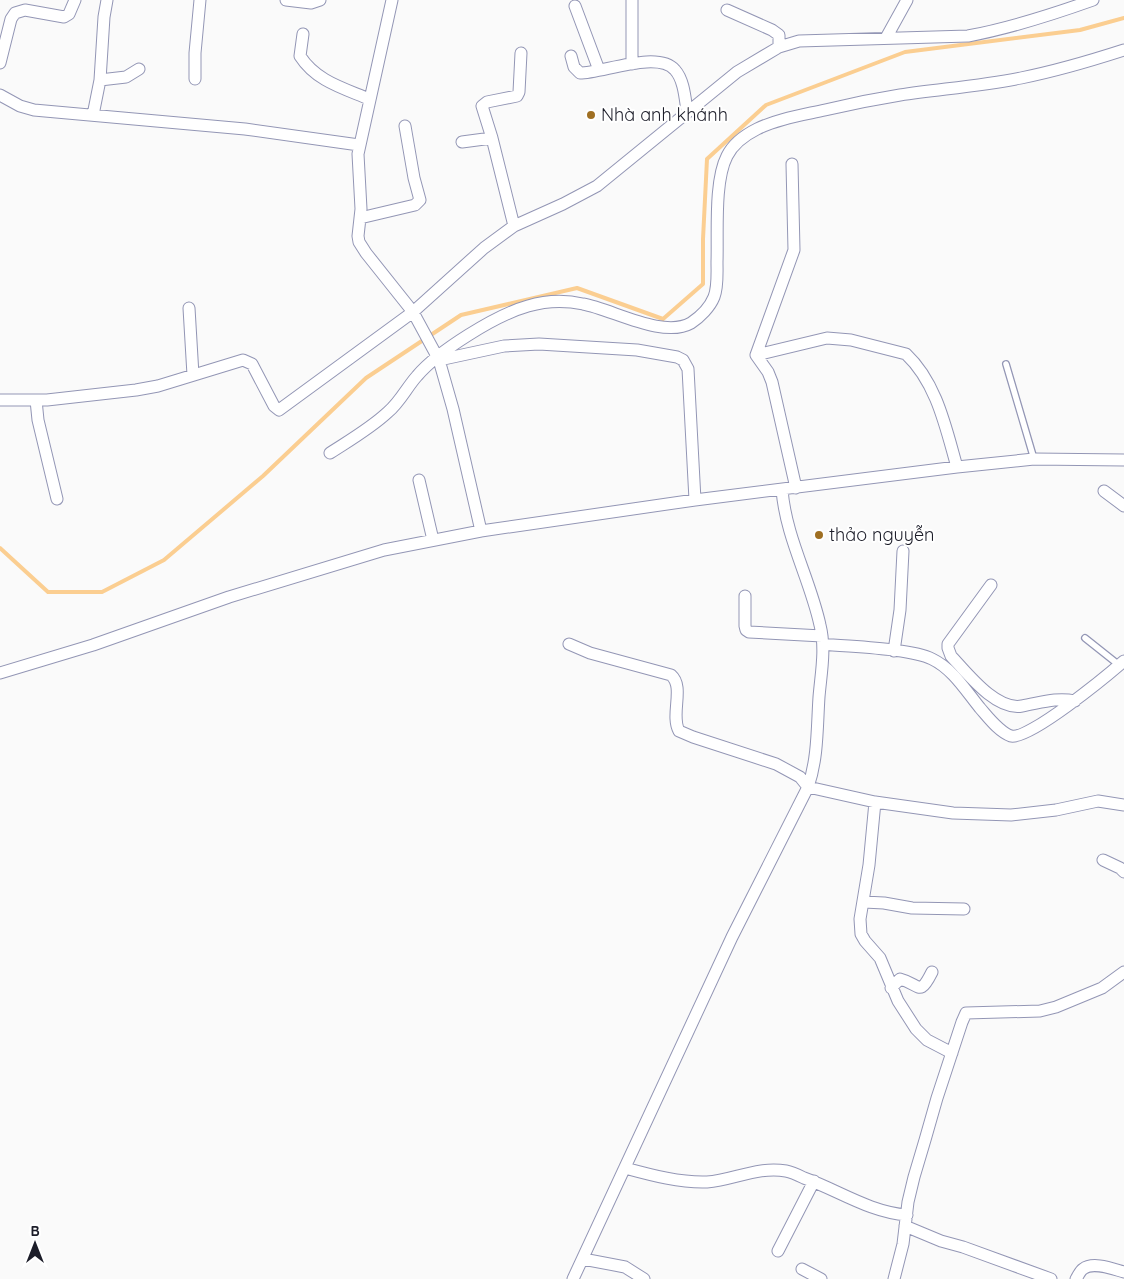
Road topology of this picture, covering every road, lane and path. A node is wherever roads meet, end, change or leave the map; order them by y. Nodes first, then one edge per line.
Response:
1 (75, 0) edge
2 (107, 0) edge
3 (200, 0) edge
4 (286, 0) edge
5 (320, 0) edge
6 (392, 0) edge
7 (632, 0) edge
8 (907, 0) edge
9 (1092, 0) edge
10 (575, 6) dead end
11 (727, 10) dead end
12 (304, 34) dead end
13 (886, 38) junction
14 (780, 47) junction
15 (1124, 50) edge
16 (521, 53) dead end
17 (571, 56) dead end
18 (0, 63) edge
19 (632, 64) junction
20 (139, 69) dead end
21 (599, 70) junction
22 (194, 79) dead end
23 (100, 80) junction
24 (0, 94) edge
25 (369, 99) junction
26 (688, 111) junction
27 (93, 115) junction
28 (405, 126) dead end
29 (492, 138) junction
30 (462, 142) dead end
31 (359, 145) junction
32 (792, 164) dead end
33 (360, 218) junction
34 (514, 226) junction
35 (189, 308) dead end
36 (415, 317) junction
37 (437, 355) junction
38 (756, 355) junction
39 (1006, 364) dead end
40 (194, 375) junction
41 (0, 400) edge
42 (36, 400) junction
43 (330, 453) dead end
44 (1034, 459) junction
45 (1124, 460) edge
46 (957, 467) junction
47 (419, 480) dead end
48 (796, 488) junction
49 (782, 490) junction
50 (1104, 491) dead end
51 (57, 499) dead end
52 (695, 500) junction
53 (1124, 506) edge
54 (481, 531) junction
55 (433, 540) junction
56 (903, 551) dead end
57 (991, 585) dead end
58 (745, 596) dead end
59 (1085, 638) dead end
60 (822, 640) junction
61 (569, 644) dead end
62 (894, 651) junction
63 (1122, 663) edge
64 (0, 673) edge
65 (1075, 701) junction
66 (808, 787) junction
67 (875, 802) junction
68 (1124, 805) edge
69 (1103, 860) dead end
70 (1124, 872) edge
71 (864, 902) junction
72 (964, 909) dead end
73 (932, 972) dead end
74 (1124, 972) edge
75 (891, 988) junction
76 (952, 1053) junction
77 (625, 1168) junction
78 (814, 1181) junction
79 (906, 1220) junction
80 (778, 1251) dead end
81 (583, 1259) junction
82 (802, 1270) dead end
83 (1124, 1272) edge
84 (573, 1279) edge
85 (644, 1279) edge
86 (821, 1279) edge
87 (894, 1279) edge
88 (1051, 1279) edge
89 (1076, 1279) edge

1 - 18 street
2 - 23 street
3 - 22 street
4 - 5 street
6 - 25 street
7 - 19 street
8 - 13 street
9 - 13 street
10 - 21 street
11 - 14 street
12 - 25 street
13 - 14 street
14 - 26 street
15 - 37 street
16 - 29 street
17 - 21 street
19 - 21 street
19 - 26 street
20 - 23 street
23 - 27 street
24 - 27 street
25 - 31 street
26 - 34 street
27 - 31 street
28 - 33 street
29 - 30 street
29 - 34 street
31 - 33 street
32 - 38 street
33 - 36 street
34 - 36 street
35 - 40 street
36 - 37 street
36 - 40 street
37 - 43 street
37 - 52 street
37 - 54 street
38 - 46 street
38 - 48 street
39 - 44 lane
40 - 42 street
41 - 42 street
42 - 51 street
44 - 45 street
44 - 46 street
46 - 48 street
47 - 55 street
48 - 49 street
49 - 52 street
49 - 60 street
50 - 53 street
52 - 54 street
54 - 55 street
55 - 64 street
56 - 62 street
57 - 65 street
58 - 60 street
59 - 63 lane
60 - 62 street
60 - 66 street
61 - 66 street
62 - 65 street
63 - 65 street
66 - 67 street
66 - 77 street
67 - 68 street
67 - 71 street
69 - 70 street
71 - 72 street
71 - 75 street
73 - 75 street
74 - 76 street
75 - 76 street
76 - 79 street
77 - 78 street
77 - 81 street
78 - 79 street
78 - 80 street
79 - 87 street
79 - 88 street
81 - 84 street
81 - 85 street
82 - 86 street
83 - 89 street

